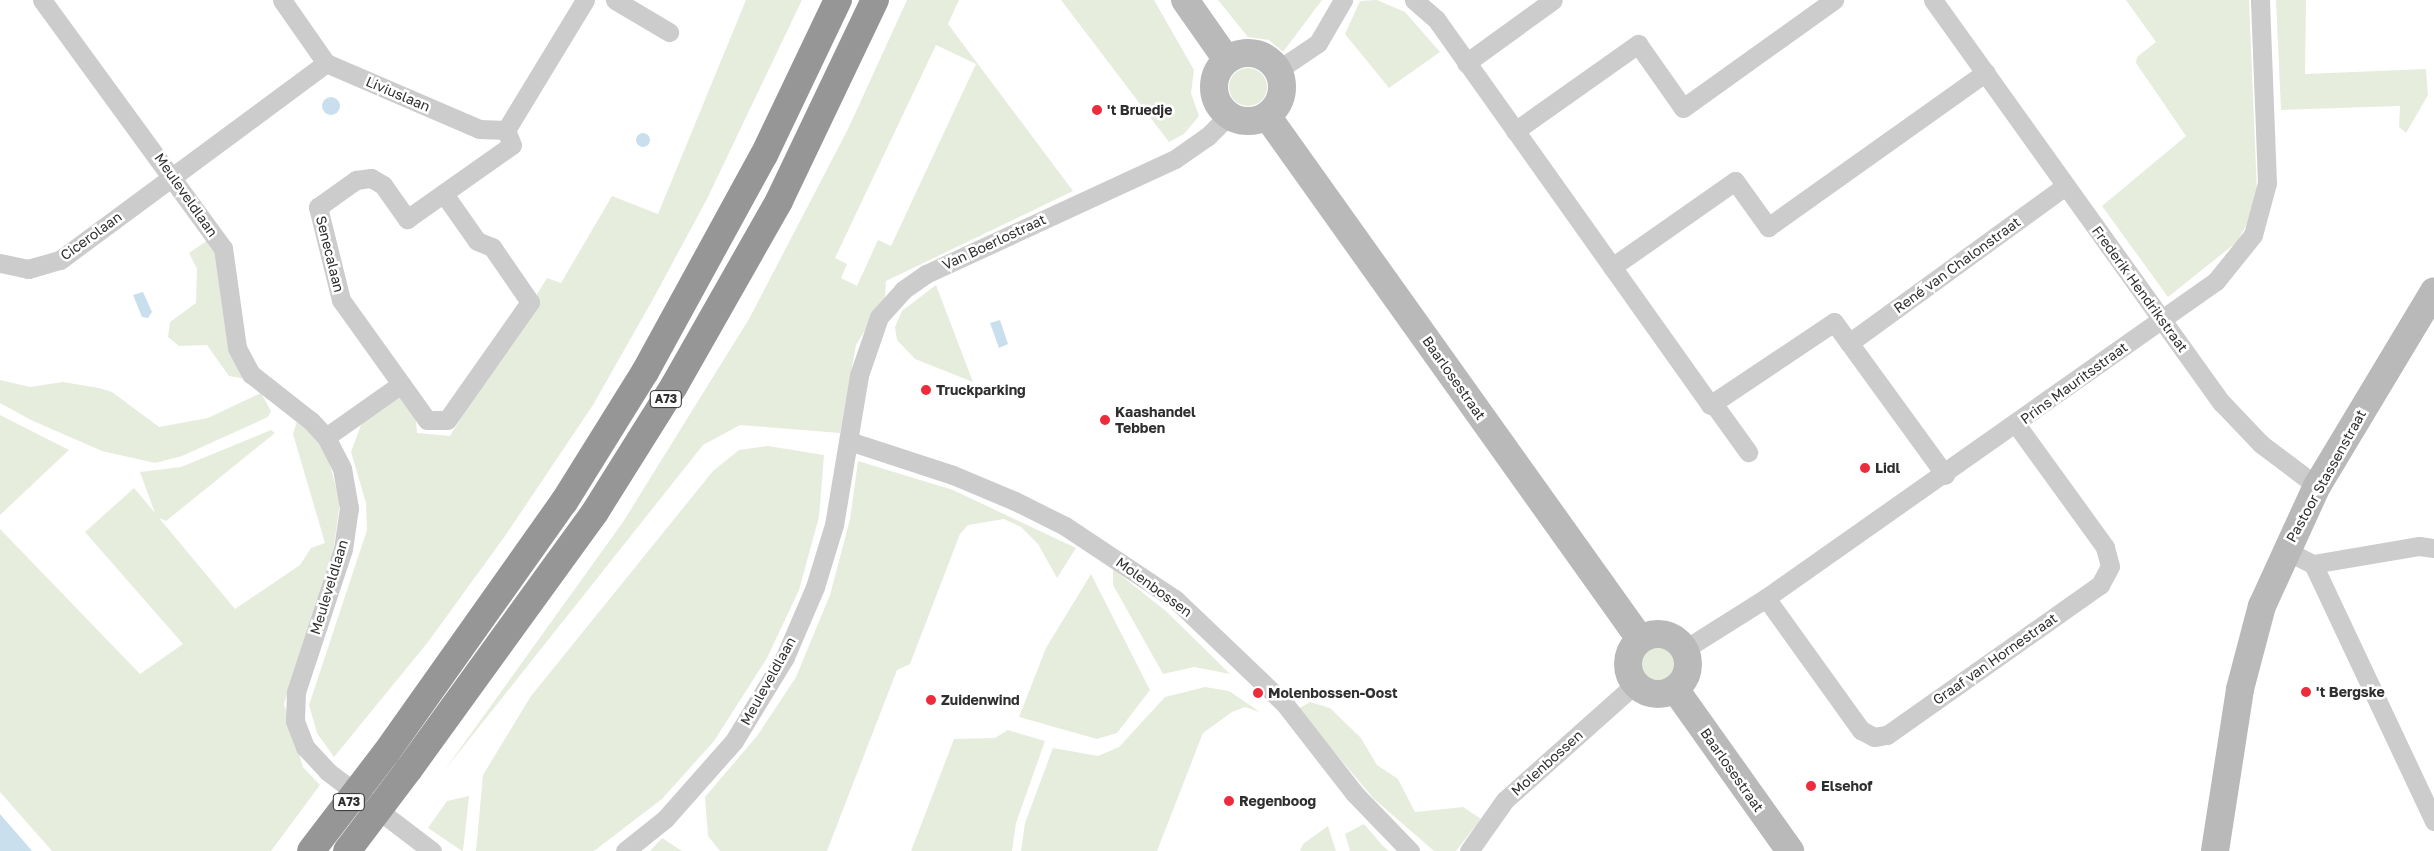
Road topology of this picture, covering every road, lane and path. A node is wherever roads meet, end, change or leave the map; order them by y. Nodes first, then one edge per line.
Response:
1 (42, 0) edge
2 (282, 0) edge
3 (585, 0) edge
4 (615, 0) edge
5 (838, 0) edge
6 (875, 0) edge
7 (1185, 0) edge
8 (1343, 0) edge
9 (1414, 0) edge
10 (1834, 0) edge
11 (1933, 0) edge
12 (2260, 0) edge
13 (1545, 2) edge
14 (669, 32) dead end
15 (1227, 60) junction
16 (326, 62) junction
17 (1466, 62) junction
18 (1278, 70) junction
19 (1986, 72) junction
20 (1228, 116) junction
21 (1267, 116) junction
22 (506, 130) junction
23 (1515, 131) junction
24 (173, 175) junction
25 (2065, 186) junction
26 (444, 194) junction
27 (0, 262) edge
28 (1612, 267) junction
29 (2434, 291) edge
30 (2162, 320) junction
31 (1849, 343) junction
32 (401, 384) junction
33 (1715, 406) junction
34 (2016, 424) junction
35 (326, 437) junction
36 (849, 441) junction
37 (1748, 452) dead end
38 (1944, 475) junction
39 (2317, 486) junction
40 (2434, 548) edge
41 (2285, 550) junction
42 (2313, 564) junction
43 (1766, 598) junction
44 (1640, 639) junction
45 (1685, 649) junction
46 (1635, 684) junction
47 (1675, 689) junction
48 (2434, 821) edge
49 (311, 851) edge
50 (347, 851) edge
51 (432, 851) edge
52 (625, 851) edge
53 (1410, 851) edge
54 (1469, 851) edge
55 (1790, 851) edge
56 (2215, 851) edge

1 - 24 street, Meuleveldlaan
2 - 16 street
3 - 22 street
4 - 14 street
5 - 49 highway, A73, bridge
6 - 50 highway, A73, bridge
7 - 15 street
8 - 18 street
9 - 17 street
10 - 23 street
11 - 19 street, Frederik Hendrikstraat
12 - 30 street, Prins Mauritsstraat
13 - 17 street
15 - 18 street
15 - 20 street
16 - 22 street, Liviuslaan
16 - 24 street
17 - 23 street
18 - 21 street
19 - 25 street, Frederik Hendrikstraat
19 - 28 street
20 - 21 street
20 - 36 street, Van Boerlostraat
21 - 44 street, Baarlosestraat
22 - 26 street, Senecalaan
23 - 28 street
24 - 27 street, Cicerolaan
24 - 35 street, Meuleveldlaan
25 - 30 street, Frederik Hendrikstraat
25 - 31 street, René van Chalonstraat
26 - 32 street, Senecalaan
26 - 32 street, Senecalaan
28 - 33 street
29 - 39 street, Pastoor Stassenstraat
30 - 34 street, Prins Mauritsstraat
30 - 39 street, Frederik Hendrikstraat
31 - 33 street
31 - 38 street
32 - 35 street
33 - 37 street
34 - 38 street, Prins Mauritsstraat
34 - 43 street, Graaf van Hornestraat
35 - 51 street, Meuleveldlaan
36 - 52 street, Meuleveldlaan
36 - 53 street, Molenbossen
38 - 43 street, Prins Mauritsstraat
39 - 41 street, Pastoor Stassenstraat
40 - 42 street
41 - 42 street
41 - 56 street, Pastoor Stassenstraat
42 - 48 street
43 - 45 street, Prins Mauritsstraat
44 - 45 street
44 - 46 street
45 - 47 street
46 - 47 street
46 - 54 street, Molenbossen
47 - 55 street, Baarlosestraat

